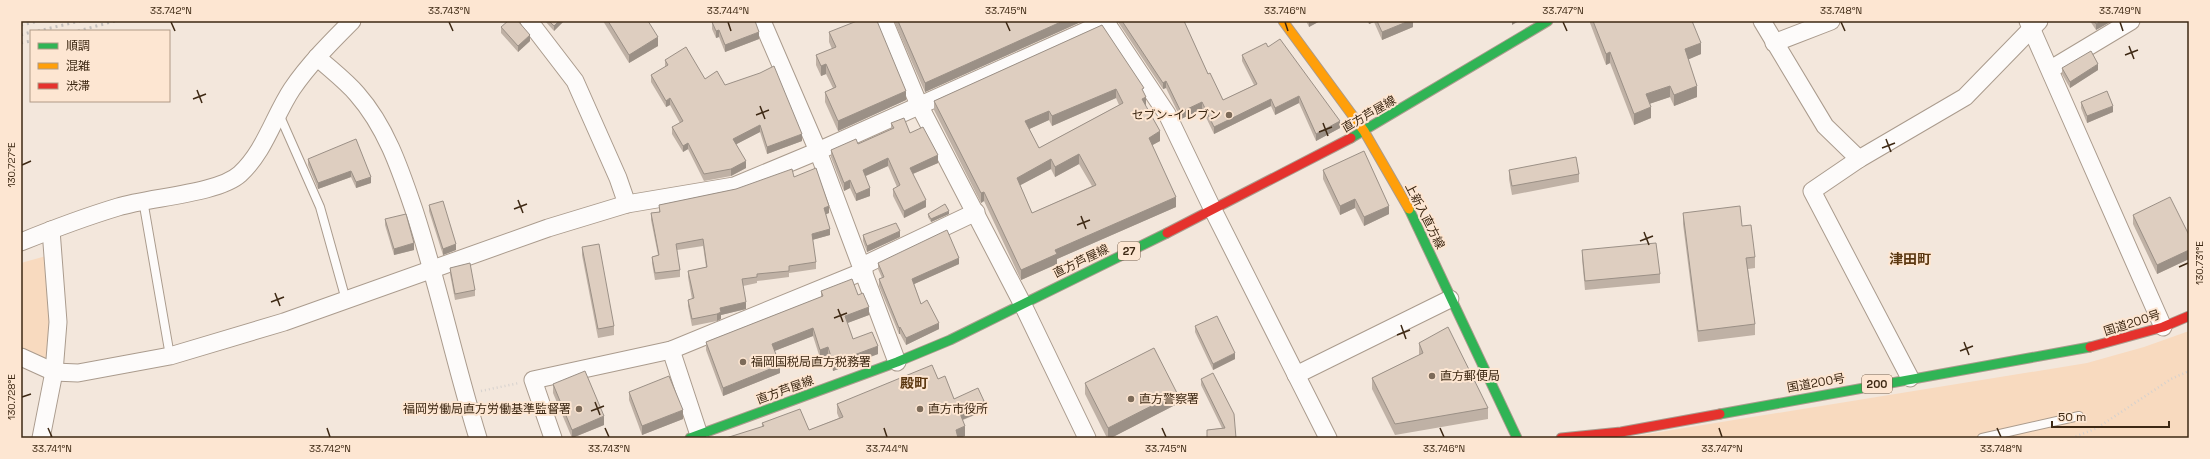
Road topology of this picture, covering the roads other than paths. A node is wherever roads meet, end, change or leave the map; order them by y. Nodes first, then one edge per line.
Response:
1 (352, 21) edge
2 (529, 21) edge
3 (762, 21) edge
4 (884, 21) edge
5 (1106, 21) edge
6 (1284, 21) edge
7 (1548, 21) edge
8 (1762, 21) edge
9 (1831, 21) edge
10 (2131, 21) edge
11 (2033, 24) edge
12 (1774, 43) junction
13 (317, 57) junction
14 (2051, 69) junction
15 (919, 105) junction
16 (279, 114) junction
17 (1364, 131) junction
18 (818, 151) junction
19 (1859, 159) junction
20 (143, 200) junction
21 (627, 204) junction
22 (1213, 210) junction
23 (976, 212) junction
24 (51, 230) junction
25 (21, 242) edge
26 (863, 269) junction
27 (433, 270) junction
28 (1450, 299) junction
29 (346, 300) junction
30 (1022, 303) junction
31 (2189, 316) edge
32 (2163, 327) junction
33 (672, 350) junction
34 (170, 356) junction
35 (21, 357) edge
36 (897, 362) junction
37 (54, 372) junction
38 (1296, 376) junction
39 (1910, 378) junction
40 (2079, 416) dead end
41 (694, 436) edge
42 (41, 438) edge
43 (478, 438) edge
44 (553, 438) edge
45 (1087, 438) edge
46 (1328, 438) edge
47 (1517, 438) edge
48 (1561, 438) edge
49 (1982, 438) edge

1 - 13 street
2 - 21 street
3 - 18 street
4 - 15 street
5 - 15 street
5 - 22 street
6 - 17 main road, 上新入直方線
7 - 17 main road, 直方芦屋線 / 27
8 - 12 street
9 - 12 street
10 - 14 street
11 - 14 street
11 - 19 street
12 - 19 street
13 - 16 street
13 - 27 street
14 - 32 street
15 - 18 street
15 - 23 street
16 - 20 street
16 - 29 lane
17 - 22 main road, 直方芦屋線 / 27
17 - 28 main road, 上新入直方線
18 - 21 street
18 - 26 street
19 - 39 street
20 - 24 street
20 - 34 lane
21 - 27 street
22 - 30 main road, 直方芦屋線 / 27
22 - 38 street
23 - 26 street
23 - 30 street
24 - 25 street
24 - 37 street
26 - 33 street
26 - 36 street
27 - 29 street
27 - 43 street
28 - 38 street
28 - 47 main road, 上新入直方線
29 - 34 street
30 - 36 main road, 直方芦屋線 / 27
30 - 45 street
31 - 32 main road, 国道200号 / 200
32 - 39 main road, 国道200号 / 200
33 - 41 street
33 - 44 street
34 - 37 street
35 - 37 street
36 - 41 main road, 直方芦屋線 / 27
37 - 42 street
38 - 46 street
39 - 48 main road, 国道200号 / 200
40 - 49 lane

